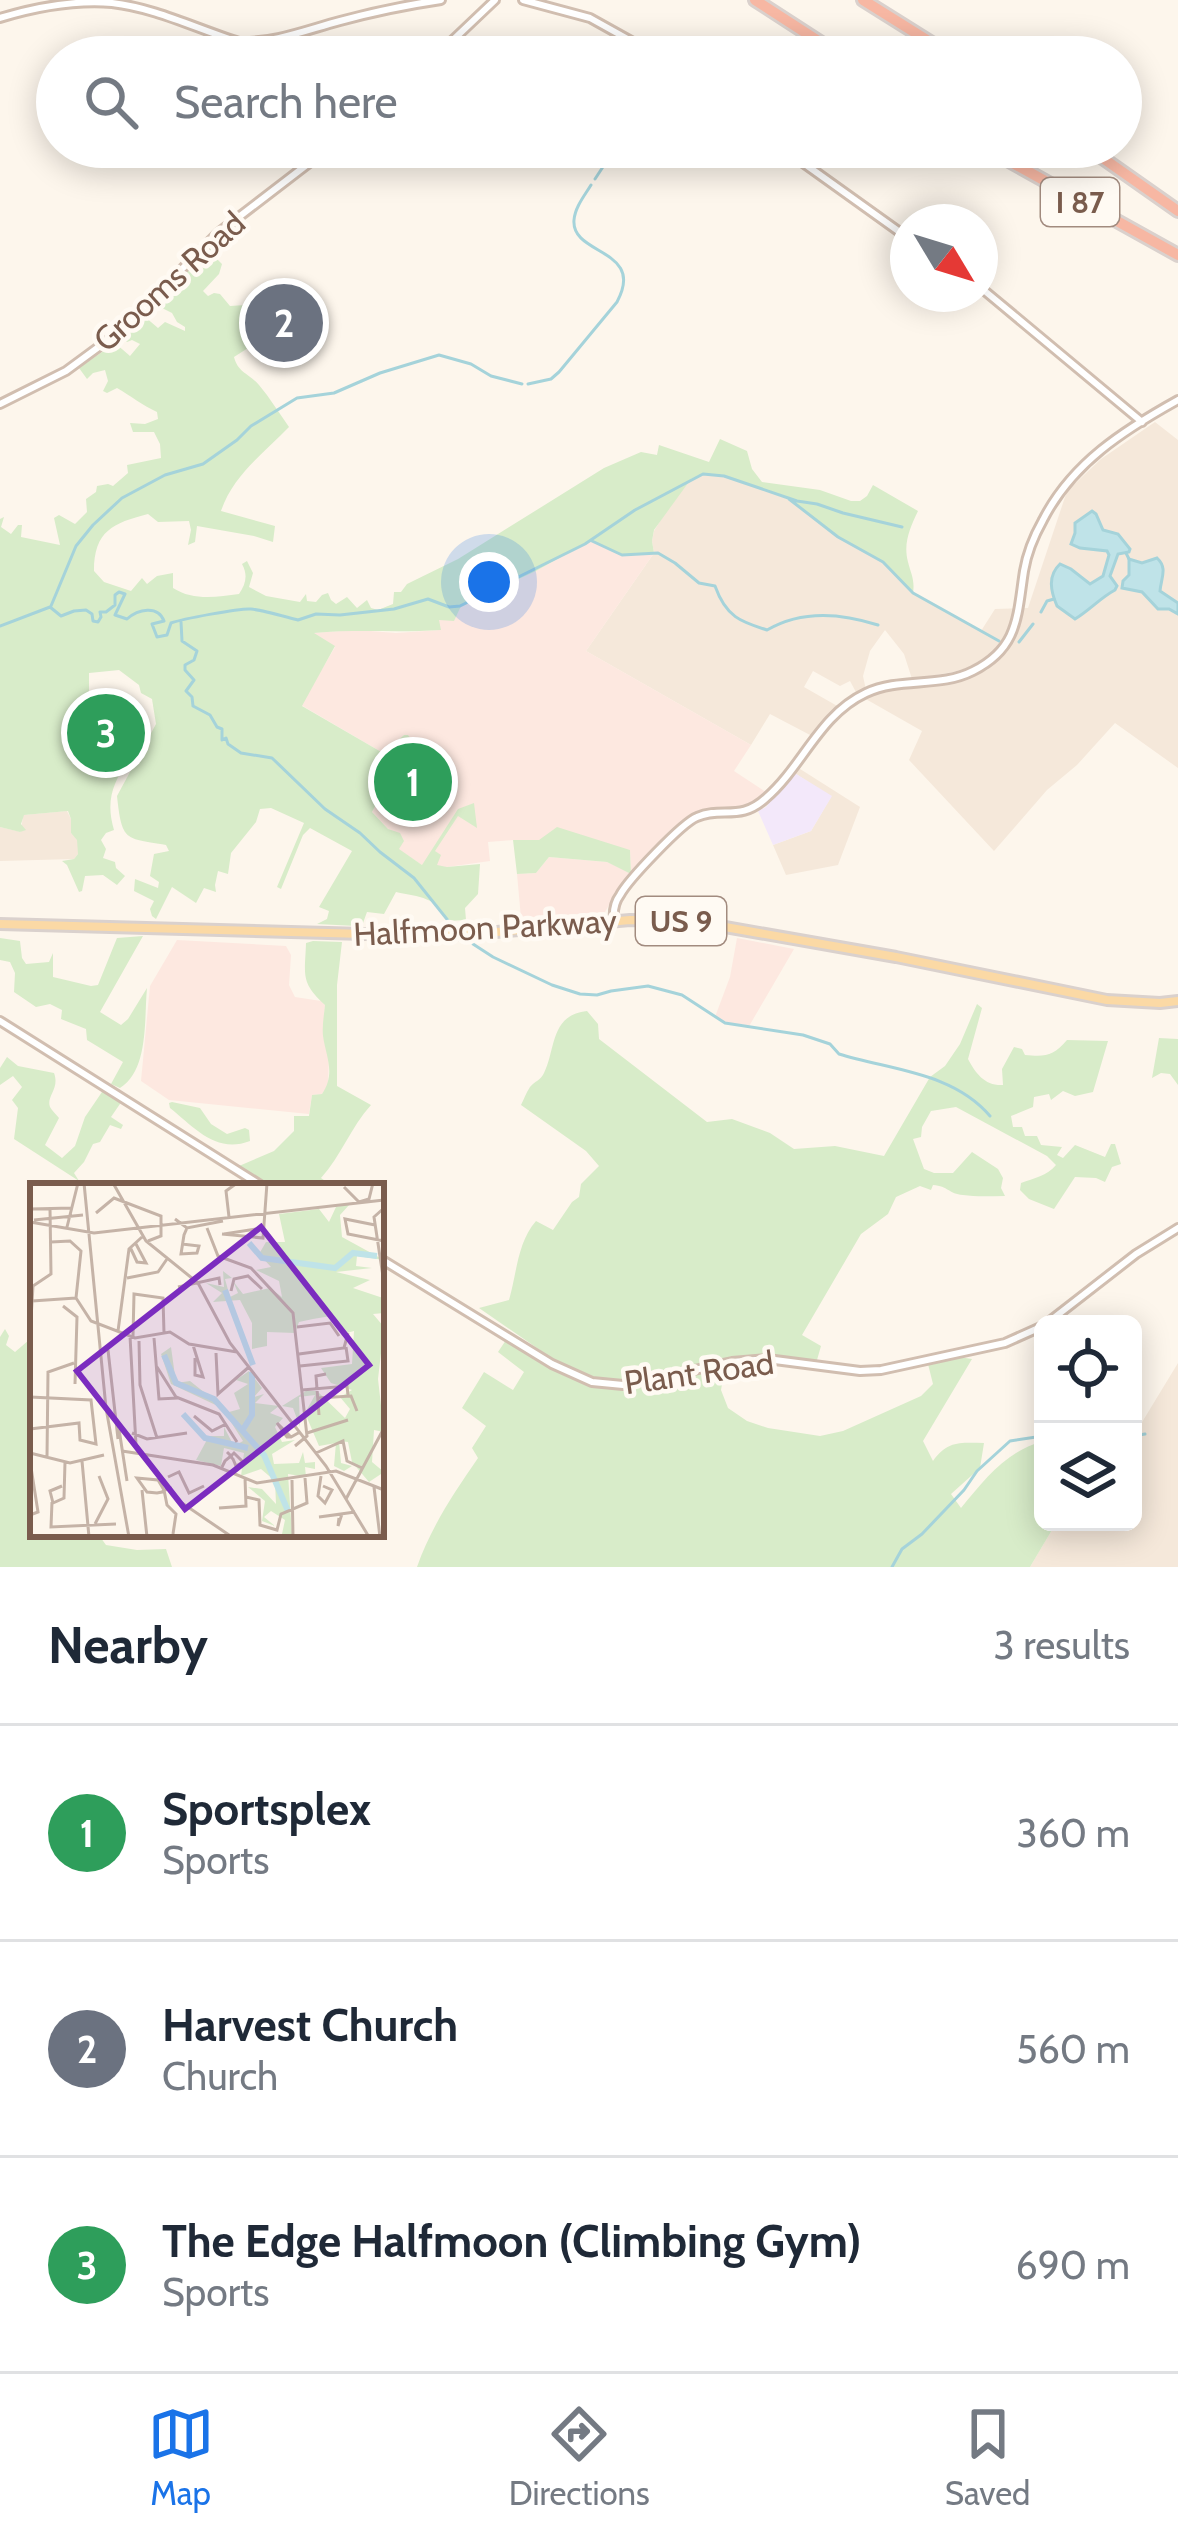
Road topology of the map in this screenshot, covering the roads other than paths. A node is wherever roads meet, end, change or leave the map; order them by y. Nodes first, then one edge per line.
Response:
1 (441, 0) edge
2 (480, 0) edge
3 (495, 0) edge
4 (523, 0) edge
5 (863, 0) edge
6 (756, 1) edge
7 (481, 14) junction
8 (0, 18) edge
9 (221, 36) edge
10 (289, 36) edge
11 (457, 36) edge
12 (622, 36) edge
13 (810, 36) edge
14 (920, 36) edge
15 (303, 168) edge
16 (810, 168) edge
17 (1022, 168) edge
18 (1117, 168) edge
19 (1178, 211) edge
20 (890, 225) edge
21 (1178, 255) edge
22 (998, 302) edge
23 (1178, 400) edge
24 (0, 404) edge
25 (1142, 422) junction
26 (614, 921) junction
27 (0, 924) edge
28 (1178, 1001) edge
29 (0, 1021) edge
30 (257, 1183) edge
31 (1178, 1228) edge
32 (384, 1261) edge
33 (1057, 1315) edge
34 (1034, 1330) edge

1 - 10 street
2 - 7 street
3 - 7 street
4 - 12 street
5 - 14 highway
6 - 13 highway
7 - 11 street
8 - 9 street
15 - 24 street, Grooms Road
16 - 20 street
17 - 21 highway, I 87
18 - 19 highway, I 87
22 - 25 street
23 - 25 street
25 - 26 street
26 - 27 main road, Halfmoon Parkway / US 9
26 - 28 main road, Halfmoon Parkway / US 9
29 - 30 street
31 - 33 street, Plant Road
32 - 34 street, Plant Road

